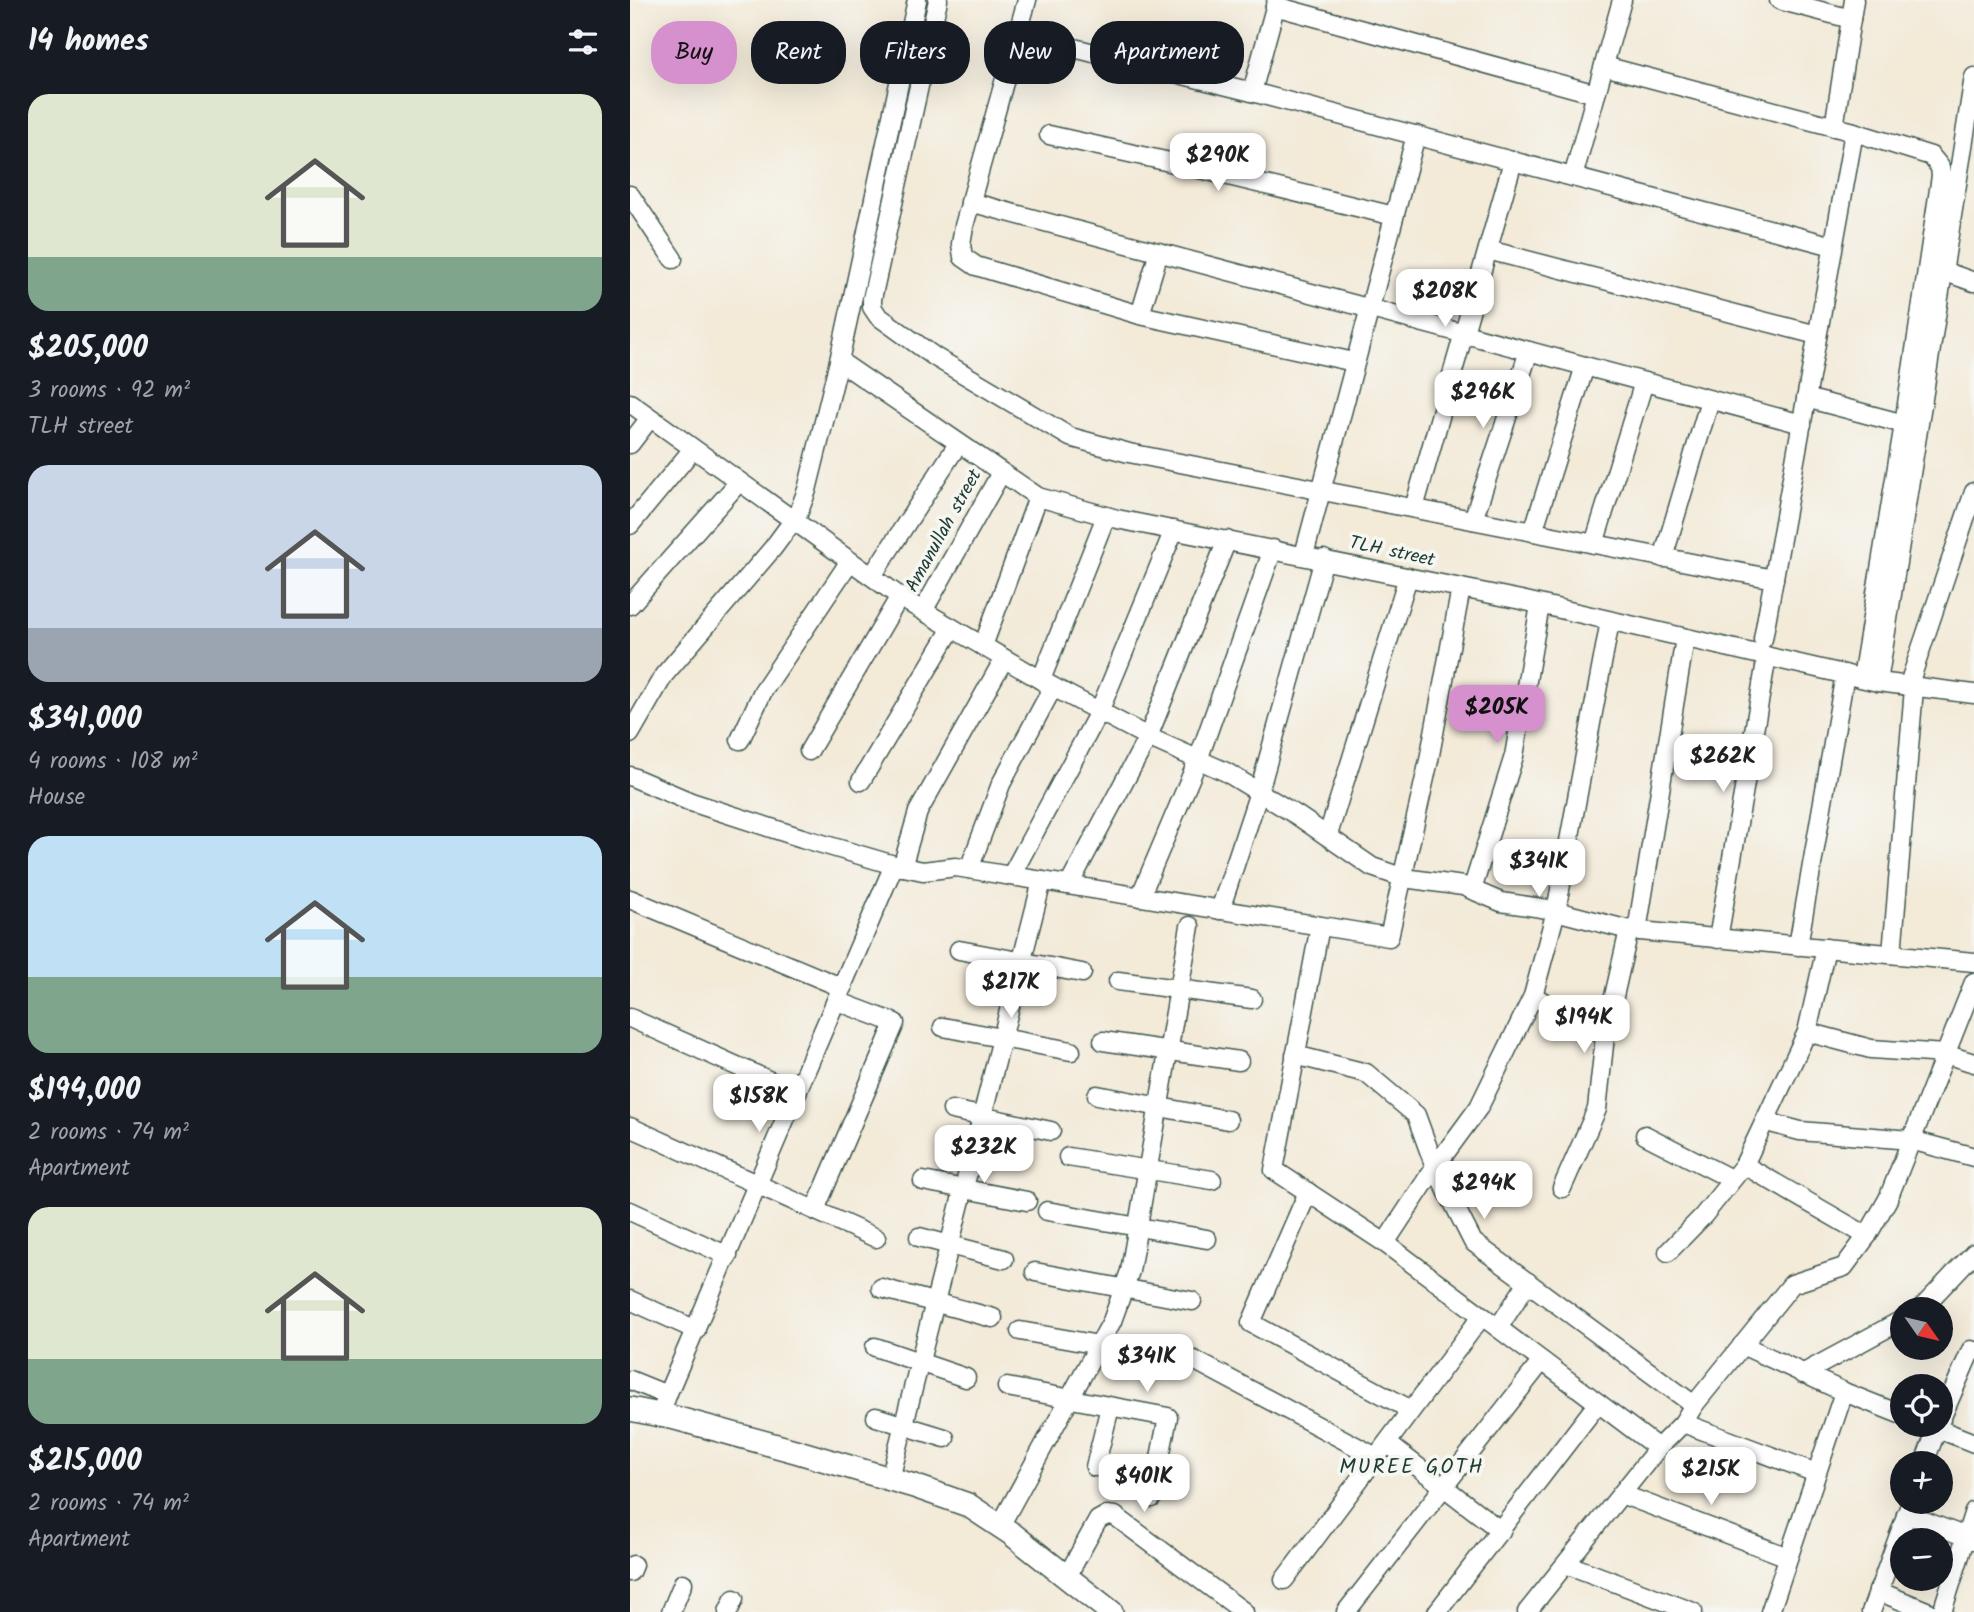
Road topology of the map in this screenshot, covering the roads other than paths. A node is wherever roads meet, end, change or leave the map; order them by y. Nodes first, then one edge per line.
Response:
1 (917, 0) edge
2 (938, 0) edge
3 (1027, 0) edge
4 (1622, 0) edge
5 (1779, 0) edge
6 (1854, 0) edge
7 (1276, 3) edge
8 (1851, 19) junction
9 (1021, 21) edge
10 (1076, 49) edge
11 (1604, 66) junction
12 (1974, 77) edge
13 (1003, 84) edge
14 (1252, 92) junction
15 (1596, 94) junction
16 (1834, 127) junction
17 (1854, 132) junction
18 (1049, 135) dead end
19 (1416, 135) junction
20 (1513, 161) junction
21 (1573, 177) junction
22 (630, 195) edge
23 (970, 202) junction
24 (1394, 216) junction
25 (1833, 246) junction
26 (1488, 250) junction
27 (1159, 252) junction
28 (673, 259) dead end
29 (1943, 271) junction
30 (1974, 282) edge
31 (1369, 309) junction
32 (1140, 315) junction
33 (1464, 334) junction
34 (1817, 335) junction
35 (1529, 351) junction
36 (839, 361) junction
37 (1354, 362) junction
38 (1586, 366) junction
39 (1644, 382) junction
40 (1806, 398) junction
41 (1710, 400) junction
42 (630, 403) edge
43 (650, 418) junction
44 (1801, 424) junction
45 (1904, 424) junction
46 (958, 443) junction
47 (630, 444) edge
48 (693, 449) junction
49 (1001, 473) junction
50 (740, 482) junction
51 (1320, 490) junction
52 (1974, 492) edge
53 (1038, 497) junction
54 (1415, 509) junction
55 (1106, 516) junction
56 (1473, 520) junction
57 (793, 521) junction
58 (630, 525) edge
59 (1174, 530) junction
60 (1533, 532) junction
61 (1227, 540) junction
62 (1594, 544) junction
63 (1273, 549) junction
64 (1304, 555) junction
65 (1663, 558) junction
66 (1324, 559) junction
67 (850, 561) junction
68 (872, 576) junction
69 (1408, 577) junction
70 (1774, 579) junction
71 (1461, 588) junction
72 (900, 596) junction
73 (630, 605) edge
74 (1540, 605) junction
75 (923, 611) junction
76 (1610, 621) junction
77 (952, 628) junction
78 (1685, 638) junction
79 (983, 646) junction
80 (1765, 648) junction
81 (1004, 659) junction
82 (1862, 678) junction
83 (1047, 684) junction
84 (1911, 688) junction
85 (1973, 692) edge
86 (637, 707) edge
87 (1099, 712) junction
88 (630, 734) edge
89 (1149, 737) junction
90 (740, 740) dead end
91 (809, 751) dead end
92 (1198, 760) junction
93 (630, 776) edge
94 (861, 781) dead end
95 (1259, 792) junction
96 (1328, 835) junction
97 (898, 866) junction
98 (970, 869) junction
99 (1011, 876) junction
100 (1404, 878) junction
101 (1042, 881) junction
102 (1069, 885) junction
103 (1472, 890) junction
104 (1140, 897) junction
105 (630, 899) edge
106 (1220, 910) junction
107 (1556, 911) junction
108 (1190, 926) dead end
109 (1320, 926) junction
110 (1633, 930) junction
111 (1718, 939) junction
112 (1798, 946) junction
113 (1826, 948) junction
114 (959, 950) dead end
115 (1892, 954) junction
116 (1021, 962) junction
117 (1974, 962) edge
118 (1082, 973) dead end
119 (1118, 981) dead end
120 (1974, 982) edge
121 (1179, 989) junction
122 (840, 995) junction
123 (1533, 996) junction
124 (1252, 999) dead end
125 (630, 1018) edge
126 (943, 1027) dead end
127 (1807, 1032) junction
128 (1605, 1036) junction
129 (1002, 1038) junction
130 (1103, 1041) dead end
131 (1071, 1051) dead end
132 (1168, 1051) junction
133 (1945, 1054) junction
134 (1295, 1055) junction
135 (1239, 1061) dead end
136 (1974, 1063) edge
137 (797, 1093) junction
138 (1097, 1095) dead end
139 (1158, 1107) junction
140 (951, 1110) dead end
141 (982, 1116) junction
142 (1228, 1120) dead end
143 (1766, 1122) junction
144 (630, 1127) edge
145 (1051, 1130) dead end
146 (1644, 1135) dead end
147 (1911, 1140) junction
148 (1068, 1157) dead end
149 (1974, 1157) edge
150 (1744, 1165) junction
151 (1435, 1167) junction
152 (1147, 1169) junction
153 (1731, 1179) junction
154 (1212, 1180) dead end
155 (923, 1181) dead end
156 (758, 1183) junction
157 (1562, 1188) dead end
158 (964, 1189) junction
159 (1308, 1192) junction
160 (1027, 1201) dead end
161 (815, 1210) junction
162 (630, 1211) edge
163 (1047, 1211) dead end
164 (1137, 1227) junction
165 (1867, 1236) junction
166 (919, 1237) dead end
167 (876, 1238) dead end
168 (1207, 1239) dead end
169 (1385, 1243) junction
170 (949, 1245) junction
171 (1668, 1252) dead end
172 (1974, 1253) edge
173 (727, 1255) junction
174 (1004, 1259) dead end
175 (1035, 1272) dead end
176 (1528, 1283) junction
177 (881, 1288) dead end
178 (1125, 1289) junction
179 (1932, 1297) edge
180 (630, 1300) edge
181 (1192, 1301) dead end
182 (935, 1303) junction
183 (1482, 1316) junction
184 (993, 1318) dead end
185 (1890, 1326) edge
186 (1498, 1328) junction
187 (696, 1330) junction
188 (1020, 1331) dead end
189 (1098, 1345) junction
190 (1742, 1345) junction
191 (875, 1347) dead end
192 (1974, 1351) edge
193 (1542, 1361) junction
194 (919, 1362) junction
195 (1801, 1374) junction
196 (966, 1378) dead end
197 (630, 1380) edge
198 (1007, 1387) dead end
199 (1953, 1388) edge
200 (1844, 1392) junction
201 (1069, 1399) junction
202 (1598, 1403) junction
203 (664, 1405) junction
204 (1693, 1405) junction
205 (1110, 1407) junction
206 (630, 1409) edge
207 (1411, 1410) junction
208 (1890, 1410) edge
209 (876, 1417) dead end
210 (1683, 1423) junction
211 (904, 1425) junction
212 (1953, 1432) edge
213 (945, 1438) dead end
214 (1974, 1443) edge
215 (1658, 1448) junction
216 (1382, 1450) junction
217 (1095, 1467) dead end
218 (1816, 1473) junction
219 (890, 1479) junction
220 (1445, 1485) junction
221 (1621, 1494) junction
222 (1152, 1499) dead end
223 (1974, 1511) edge
224 (1906, 1514) edge
225 (1920, 1514) edge
226 (1000, 1526) junction
227 (1501, 1531) junction
228 (1969, 1538) edge
229 (1788, 1557) junction
230 (1566, 1564) junction
231 (1066, 1578) junction
232 (1284, 1580) dead end
233 (683, 1583) dead end
234 (1878, 1591) junction
235 (671, 1612) edge
236 (1111, 1612) edge
237 (1244, 1612) edge
238 (1346, 1612) edge
239 (1437, 1612) edge
240 (1527, 1612) edge
241 (1693, 1612) edge
242 (1770, 1612) edge
243 (1871, 1612) edge
244 (1929, 1612) edge
245 (1942, 1612) edge

1 - 36 street
2 - 51 street
3 - 9 street
4 - 11 street
5 - 8 street
6 - 8 street
7 - 14 street
7 - 15 street
8 - 16 street
10 - 14 street
11 - 15 street
11 - 16 street
12 - 29 street
13 - 23 street
14 - 19 street
15 - 21 street
16 - 17 street
17 - 25 street
17 - 45 street
18 - 24 street
19 - 20 street
19 - 24 street
20 - 21 street
20 - 26 street
21 - 25 street
22 - 28 street
23 - 27 street
23 - 32 street
24 - 31 street
25 - 34 street
26 - 33 street
26 - 34 street
27 - 31 street
27 - 32 street
29 - 30 street
29 - 82 street
31 - 33 street
31 - 37 street
32 - 37 street
33 - 35 street
33 - 54 street
34 - 40 street
35 - 38 street
35 - 56 street
36 - 46 street, TLH street
36 - 57 street
37 - 51 street
38 - 39 street
38 - 60 street
39 - 41 street
39 - 62 street
40 - 44 street
40 - 45 street
41 - 44 street
41 - 65 street
42 - 43 street
43 - 47 street
43 - 48 street
44 - 70 street
45 - 82 street
46 - 49 street, TLH street
46 - 68 street
48 - 50 street
48 - 58 street
49 - 53 street, TLH street
49 - 75 street, Amanullah street
50 - 57 street
50 - 73 street
51 - 54 street
51 - 64 street
52 - 84 street
53 - 55 street, TLH street
53 - 79 street
54 - 56 street
55 - 59 street, TLH street
55 - 83 street
56 - 60 street
57 - 67 street
57 - 86 street
59 - 61 street, TLH street
59 - 87 street
60 - 62 street
61 - 63 street, TLH street
61 - 89 street
62 - 65 street
63 - 64 street, TLH street
63 - 92 street
64 - 66 street, TLH street
65 - 70 street
66 - 69 street, TLH street
66 - 95 street
67 - 68 street
67 - 90 street
68 - 72 street
69 - 71 street, TLH street
69 - 96 street
70 - 80 street
71 - 74 street, TLH street
71 - 100 street
72 - 75 street
72 - 91 street
74 - 76 street, TLH street
74 - 103 street
75 - 77 street
76 - 78 street, TLH street
76 - 107 street
77 - 79 street
77 - 94 street
78 - 80 street, TLH street
78 - 110 street
79 - 81 street
80 - 82 street, TLH street
80 - 111 street
81 - 83 street
81 - 97 street
82 - 84 street, TLH street
82 - 112 street
83 - 87 street
83 - 98 street
84 - 85 street, TLH street
84 - 115 street
86 - 88 street
87 - 89 street
87 - 99 street
89 - 92 street
89 - 102 street
92 - 95 street
92 - 104 street
93 - 97 street
95 - 96 street
95 - 106 street
96 - 100 street
97 - 98 street
97 - 122 street
98 - 99 street
99 - 101 street
100 - 103 street
100 - 109 street
101 - 102 street
101 - 116 street
102 - 104 street
103 - 107 street
104 - 106 street
105 - 122 street
106 - 109 street
107 - 110 street
107 - 123 street
108 - 121 street
109 - 134 street
110 - 111 street
110 - 128 street
111 - 112 street
112 - 113 street
113 - 115 street
113 - 127 street
114 - 116 street
115 - 117 street
116 - 118 street
116 - 129 street
119 - 121 street
120 - 133 street
121 - 124 street
121 - 132 street
122 - 137 street
122 - 161 street
123 - 128 street
123 - 151 street
125 - 137 street
126 - 129 street
127 - 133 street
127 - 143 street
128 - 157 street
129 - 131 street
129 - 141 street
130 - 132 street
132 - 135 street
132 - 139 street
133 - 136 street
133 - 147 street
134 - 151 street
134 - 159 street
137 - 156 street
138 - 139 street
139 - 142 street
139 - 152 street
140 - 141 street
141 - 145 street
141 - 158 street
143 - 147 street
143 - 150 street
144 - 156 street
146 - 153 street
147 - 149 street
147 - 165 street
148 - 152 street
150 - 153 street
150 - 165 street
151 - 169 street
151 - 176 street
152 - 154 street
152 - 164 street
153 - 171 street
155 - 158 street
156 - 161 street
156 - 173 street
158 - 160 street
158 - 170 street
159 - 169 street
159 - 207 street
161 - 167 street
162 - 173 street
163 - 164 street
164 - 168 street
164 - 178 street
165 - 190 street
166 - 170 street
169 - 183 street
170 - 174 street
170 - 182 street
172 - 179 street
173 - 187 street
175 - 178 street
176 - 186 street
176 - 204 street
177 - 182 street
178 - 181 street
178 - 189 street
180 - 187 street
182 - 184 street
182 - 194 street
183 - 186 street
183 - 207 street
185 - 195 street
186 - 193 street
187 - 203 street
188 - 189 street
189 - 201 street
189 - 216 street
190 - 195 street
190 - 204 street
191 - 194 street
192 - 199 street
193 - 202 street
193 - 220 street
194 - 196 street
194 - 211 street
195 - 200 street
197 - 203 street
198 - 201 street
200 - 208 street
200 - 218 street
201 - 205 street
201 - 226 street
202 - 215 street
202 - 227 street
203 - 206 street
203 - 219 street
204 - 210 street
205 - 217 street
205 - 222 street
207 - 216 street
209 - 211 street
210 - 215 street
210 - 218 street
211 - 213 street
211 - 219 street
212 - 214 street
215 - 221 street
216 - 220 street
216 - 232 street
218 - 229 street
219 - 226 street
220 - 227 street
220 - 238 street
221 - 229 street
221 - 230 street
223 - 228 street
224 - 234 street
225 - 228 street
226 - 231 street
227 - 239 street
228 - 245 street
229 - 242 street
230 - 240 street
230 - 241 street
231 - 236 street
231 - 237 street
233 - 235 street
234 - 243 street
234 - 244 street

